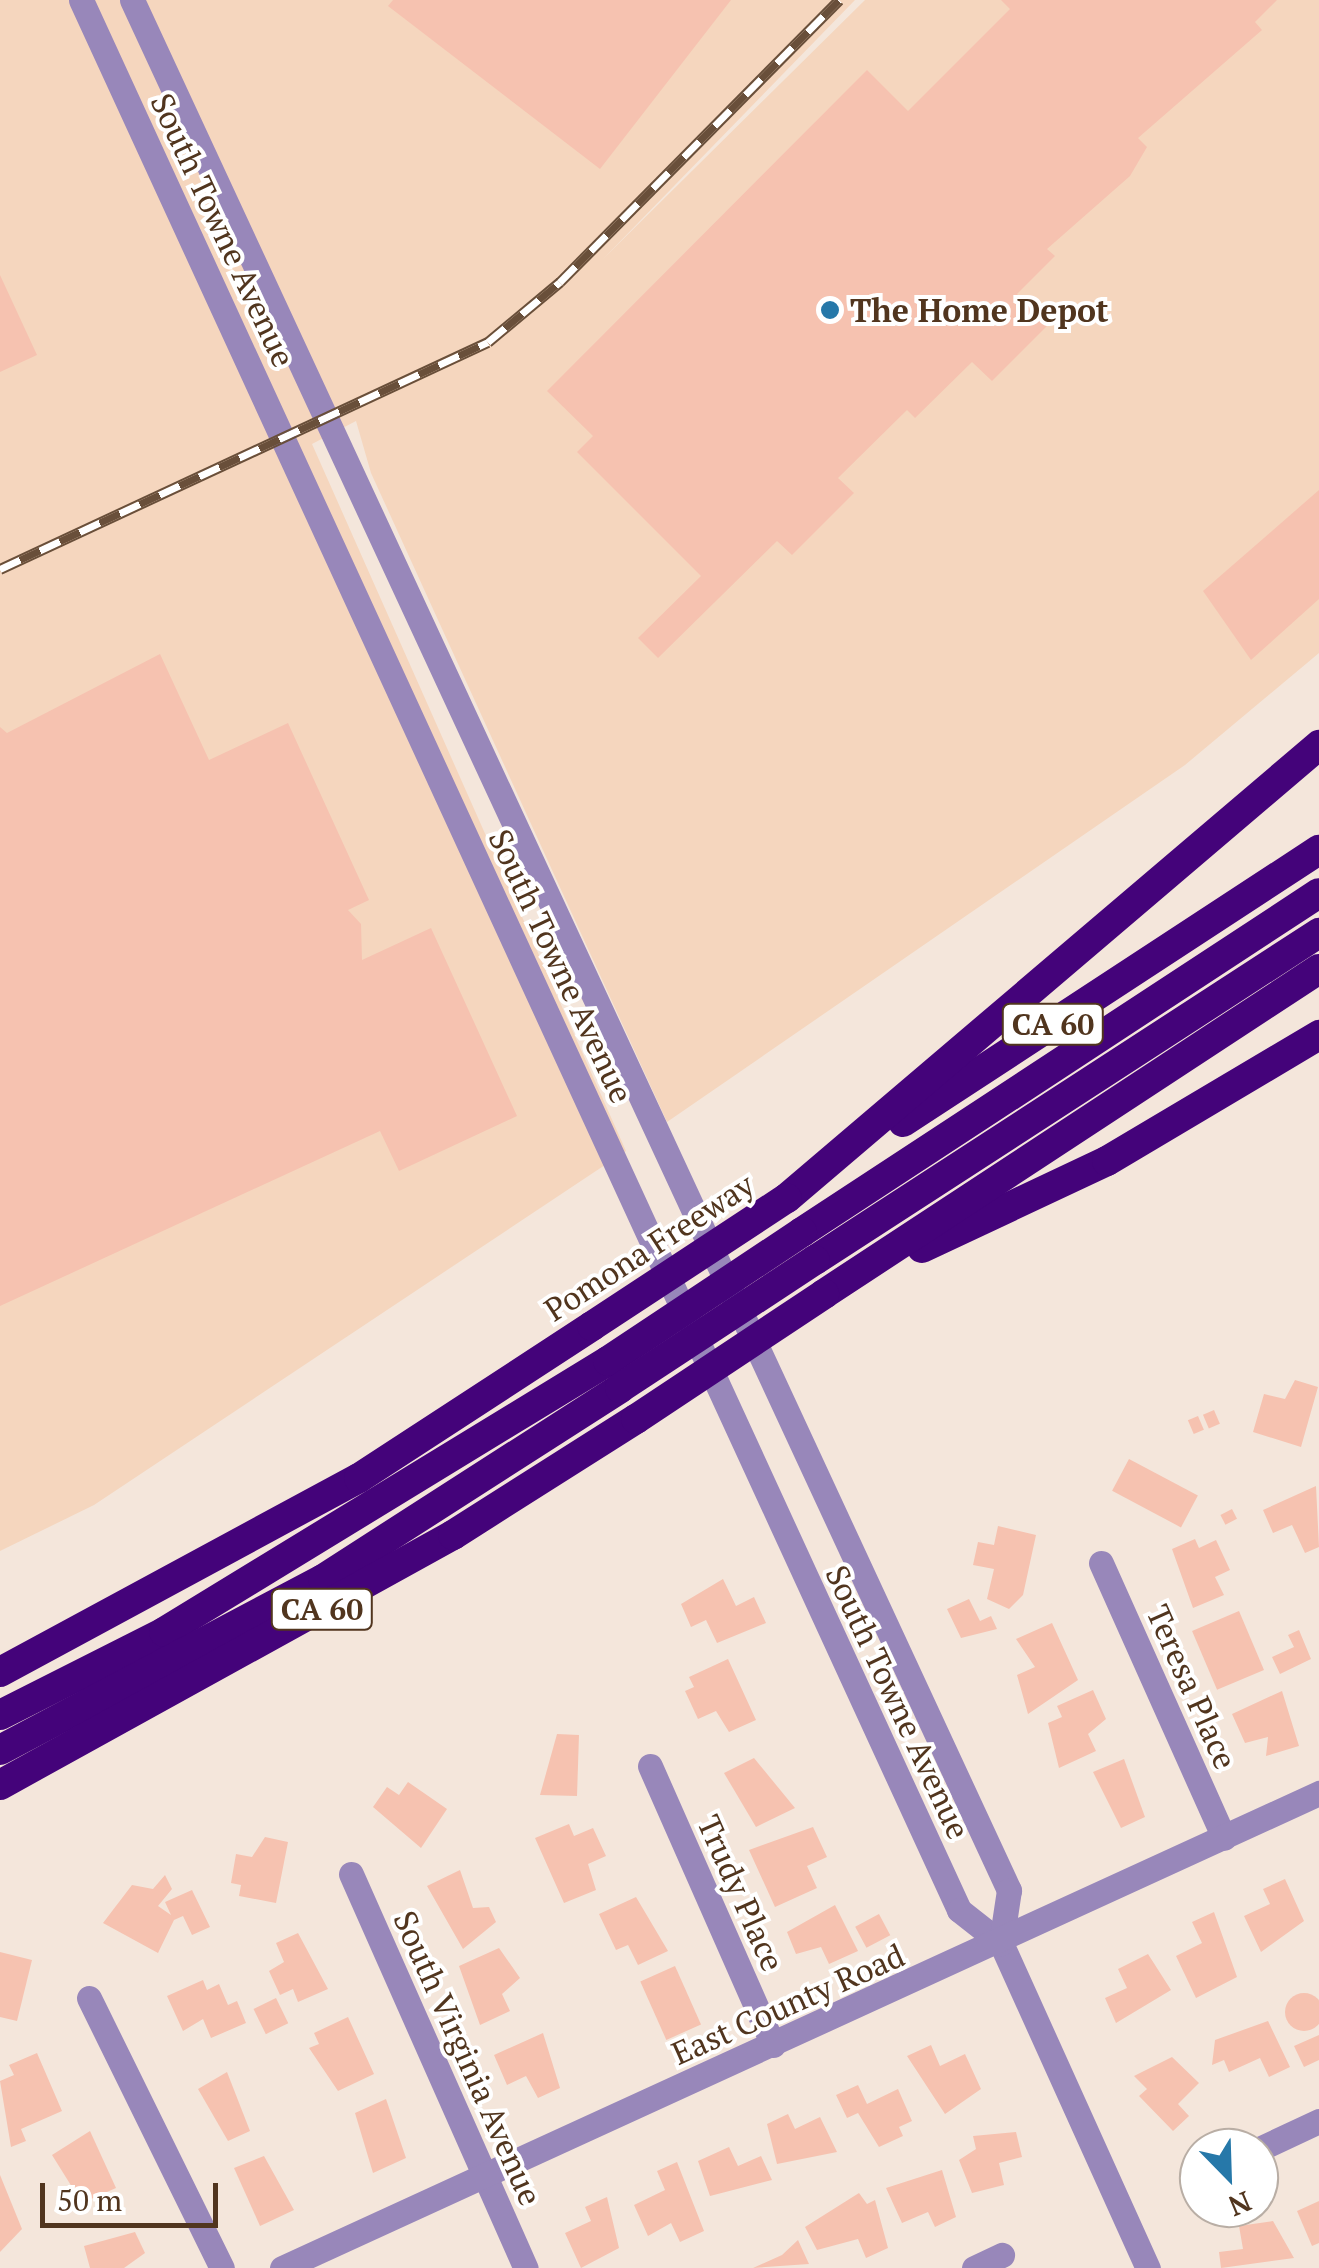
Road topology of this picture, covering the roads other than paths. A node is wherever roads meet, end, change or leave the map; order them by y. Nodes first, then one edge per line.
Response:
1 (81, 0) edge
2 (132, 0) edge
3 (1319, 746) edge
4 (1319, 850) edge
5 (1319, 893) edge
6 (1319, 933) edge
7 (1319, 968) edge
8 (1319, 1035) edge
9 (787, 1198) junction
10 (824, 1294) junction
11 (614, 1374) junction
12 (1100, 1563) dead end
13 (0, 1672) edge
14 (0, 1715) edge
15 (0, 1750) edge
16 (650, 1766) dead end
17 (0, 1785) edge
18 (1319, 1793) edge
19 (1224, 1838) junction
20 (351, 1874) dead end
21 (1001, 1944) junction
22 (90, 1998) dead end
23 (773, 2045) junction
24 (1319, 2121) edge
25 (1279, 2140) edge
26 (486, 2181) junction
27 (1002, 2255) dead end
28 (222, 2268) edge
29 (282, 2268) edge
30 (526, 2268) edge
31 (974, 2268) edge
32 (1148, 2268) edge

1 - 21 street, South Towne Avenue
2 - 21 street, South Towne Avenue
3 - 9 highway
4 - 9 highway, Pomona Freeway / CA 60
5 - 11 highway, bridge
6 - 11 highway, bridge
7 - 10 highway, CA 60
8 - 10 highway
9 - 13 highway, Pomona Freeway / CA 60, bridge
10 - 17 highway, CA 60, bridge
11 - 14 highway
11 - 15 highway
12 - 19 street, Teresa Place
16 - 23 street, Trudy Place
18 - 19 street, East County Road
19 - 21 street, East County Road
20 - 26 street, South Virginia Avenue
21 - 23 street, East County Road
21 - 32 street, South Towne Avenue
22 - 28 street
23 - 26 street, East County Road
24 - 25 street
26 - 29 street, East County Road
26 - 30 street, South Virginia Avenue
27 - 31 street

